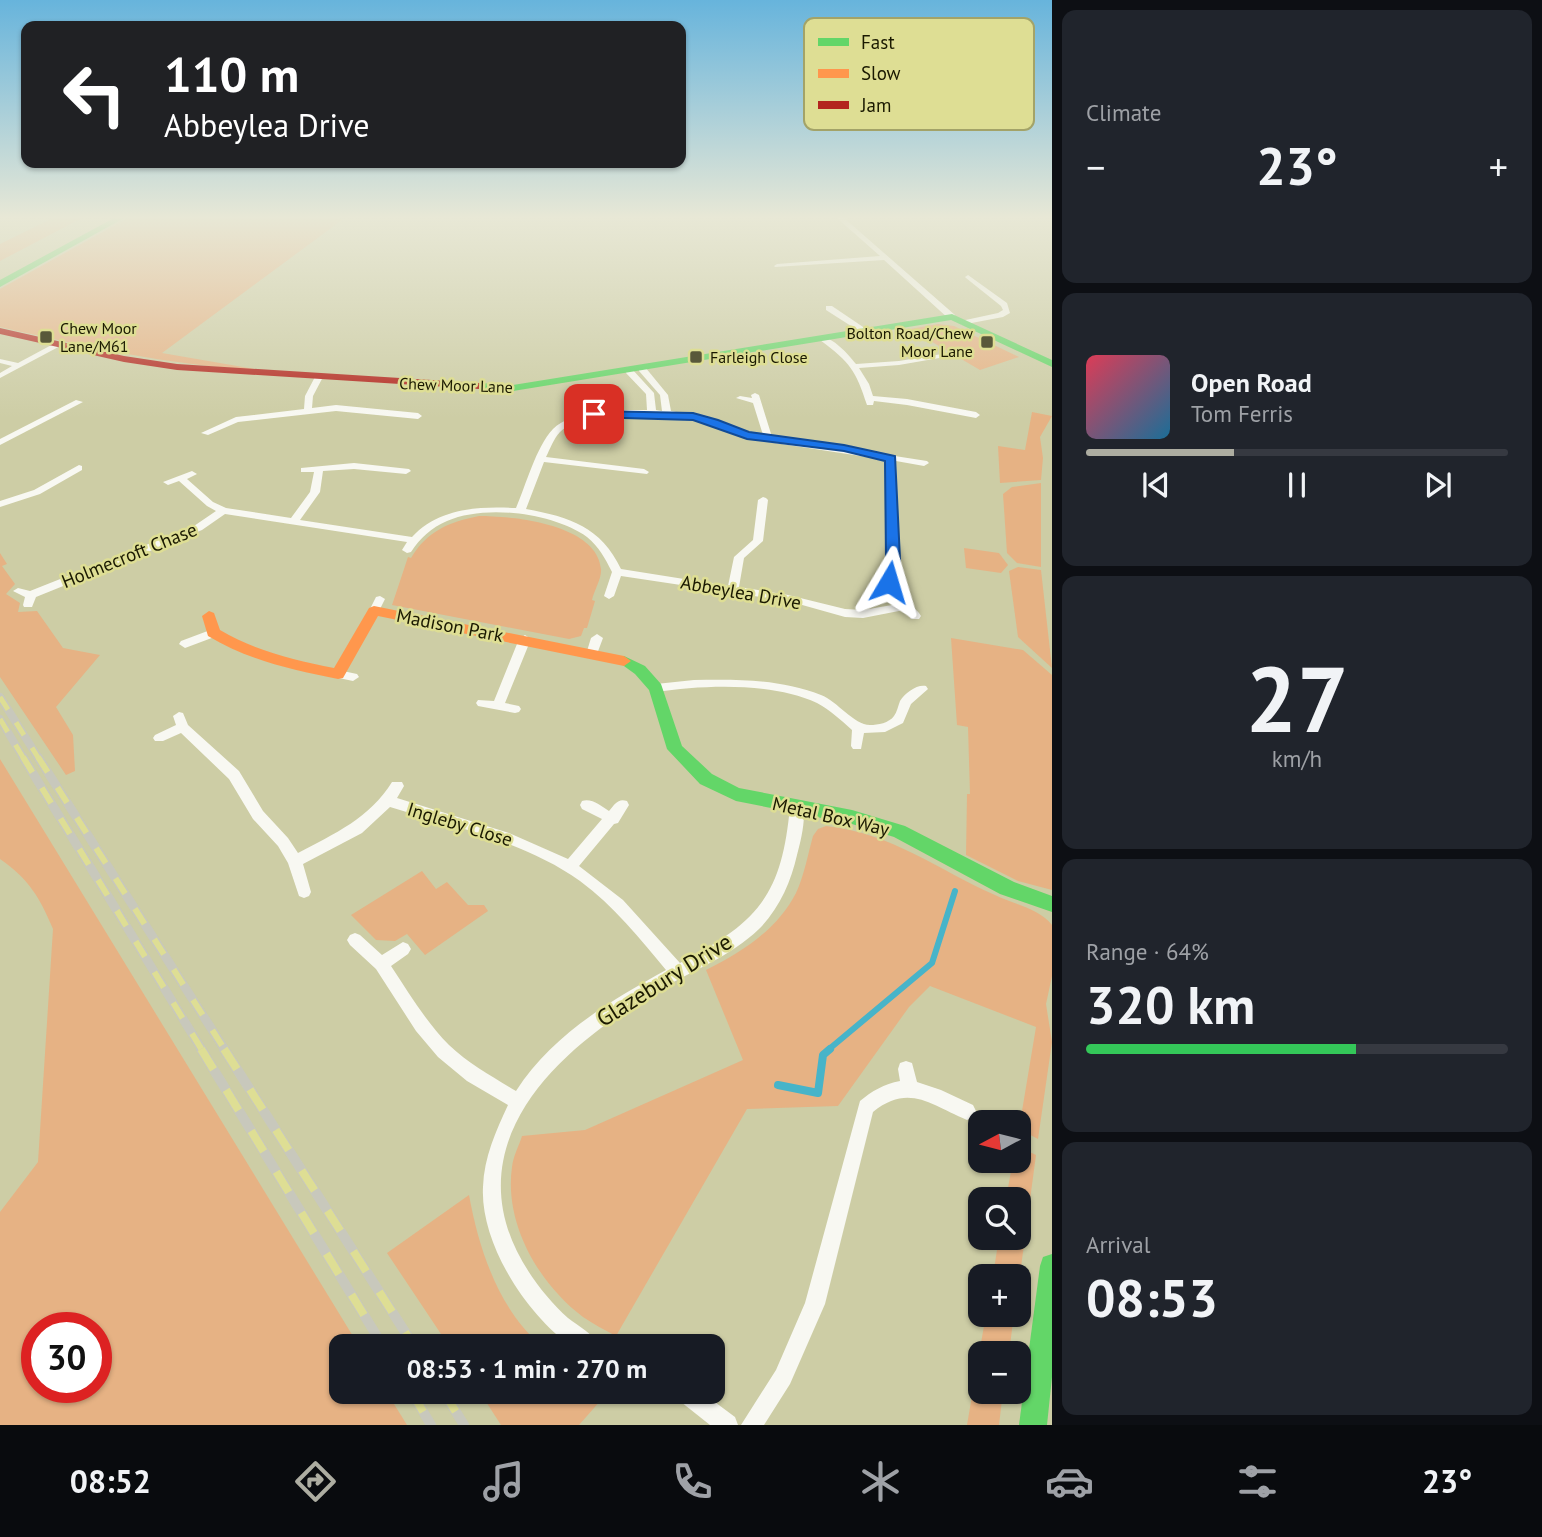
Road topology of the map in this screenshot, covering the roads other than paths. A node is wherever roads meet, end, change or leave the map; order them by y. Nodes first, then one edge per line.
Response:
1 (917, 284) edge
2 (979, 284) edge
3 (829, 307) dead end
4 (958, 320) junction
5 (0, 331) edge
6 (865, 331) junction
7 (823, 338) junction
8 (60, 344) junction
9 (945, 355) dead end
10 (0, 361) edge
11 (1052, 362) edge
12 (20, 366) junction
13 (854, 366) junction
14 (636, 370) junction
15 (0, 376) edge
16 (319, 377) junction
17 (740, 398) dead end
18 (79, 402) dead end
19 (64, 410) junction
20 (308, 411) junction
21 (77, 414) dead end
22 (652, 414) junction
23 (667, 415) junction
24 (976, 415) dead end
25 (418, 416) dead end
26 (215, 437) dead end
27 (768, 438) junction
28 (0, 442) edge
29 (542, 458) junction
30 (891, 458) junction
31 (924, 463) dead end
32 (78, 468) dead end
33 (319, 468) junction
34 (304, 470) dead end
35 (406, 471) dead end
36 (644, 473) dead end
37 (192, 474) dead end
38 (181, 478) junction
39 (168, 482) dead end
40 (763, 499) dead end
41 (0, 504) edge
42 (520, 511) junction
43 (223, 512) junction
44 (293, 522) junction
45 (617, 572) junction
46 (733, 589) junction
47 (18, 591) dead end
48 (609, 596) dead end
49 (906, 606) junction
50 (209, 615) dead end
51 (915, 616) dead end
52 (213, 633) junction
53 (525, 639) junction
54 (185, 644) dead end
55 (656, 688) junction
56 (922, 689) dead end
57 (482, 702) dead end
58 (498, 706) junction
59 (515, 709) dead end
60 (858, 728) junction
61 (159, 738) dead end
62 (857, 746) dead end
63 (397, 786) dead end
64 (388, 801) junction
65 (586, 805) dead end
66 (622, 805) dead end
67 (797, 806) junction
68 (613, 819) junction
69 (295, 861) junction
70 (569, 868) junction
71 (304, 892) dead end
72 (1052, 904) edge
73 (355, 940) dead end
74 (403, 950) dead end
75 (382, 964) junction
76 (678, 972) junction
77 (906, 1069) dead end
78 (910, 1089) junction
79 (517, 1101) junction
80 (967, 1111) dead end
81 (1052, 1266) edge
82 (570, 1334) edge
83 (700, 1404) edge
84 (727, 1425) edge
85 (752, 1425) edge
86 (1033, 1425) edge

1 - 4 street
2 - 4 street
3 - 6 street
4 - 6 main road, Chew Moor Lane
4 - 11 main road
5 - 8 main road, Chew Moor Lane
6 - 7 main road, Chew Moor Lane
7 - 13 street
7 - 14 main road, Chew Moor Lane
8 - 12 street
8 - 16 main road, Chew Moor Lane
9 - 13 street
10 - 12 street
12 - 15 street
13 - 24 street
14 - 16 main road, Chew Moor Lane
14 - 22 street
14 - 23 street
16 - 20 street
17 - 27 street
18 - 19 street
19 - 21 street
19 - 28 street
20 - 25 street
20 - 26 street
22 - 23 street
22 - 29 street
23 - 27 street
27 - 30 street
29 - 36 street
29 - 42 street
30 - 31 street
30 - 49 street
32 - 41 street
33 - 34 street
33 - 35 street
33 - 44 street
37 - 38 street
38 - 39 street
38 - 43 street, Holmecroft Chase
40 - 46 street
42 - 44 street, Holmecroft Chase
42 - 45 street
43 - 44 street, Holmecroft Chase
43 - 47 street, Holmecroft Chase
45 - 46 street, Abbeylea Drive
45 - 48 street
46 - 49 street, Abbeylea Drive
49 - 51 street
50 - 52 main road
52 - 53 main road, Madison Park
52 - 54 street
53 - 55 main road, Madison Park
53 - 58 street, Madison Park
55 - 60 street
55 - 67 main road, Metal Box Way
56 - 60 street
57 - 58 street
58 - 59 street
60 - 62 street
61 - 69 street
63 - 64 street, Ingleby Close
64 - 69 street, Ingleby Close
64 - 70 street, Ingleby Close
65 - 68 street
66 - 68 street
67 - 72 main road, Metal Box Way
67 - 76 street, Glazebury Drive
68 - 70 street
69 - 71 street
70 - 76 street, Ingleby Close
73 - 75 street
74 - 75 street
75 - 79 street
76 - 79 street, Glazebury Drive
77 - 78 street
78 - 80 street
78 - 85 street
79 - 82 street, Glazebury Drive
81 - 86 main road
83 - 84 street

